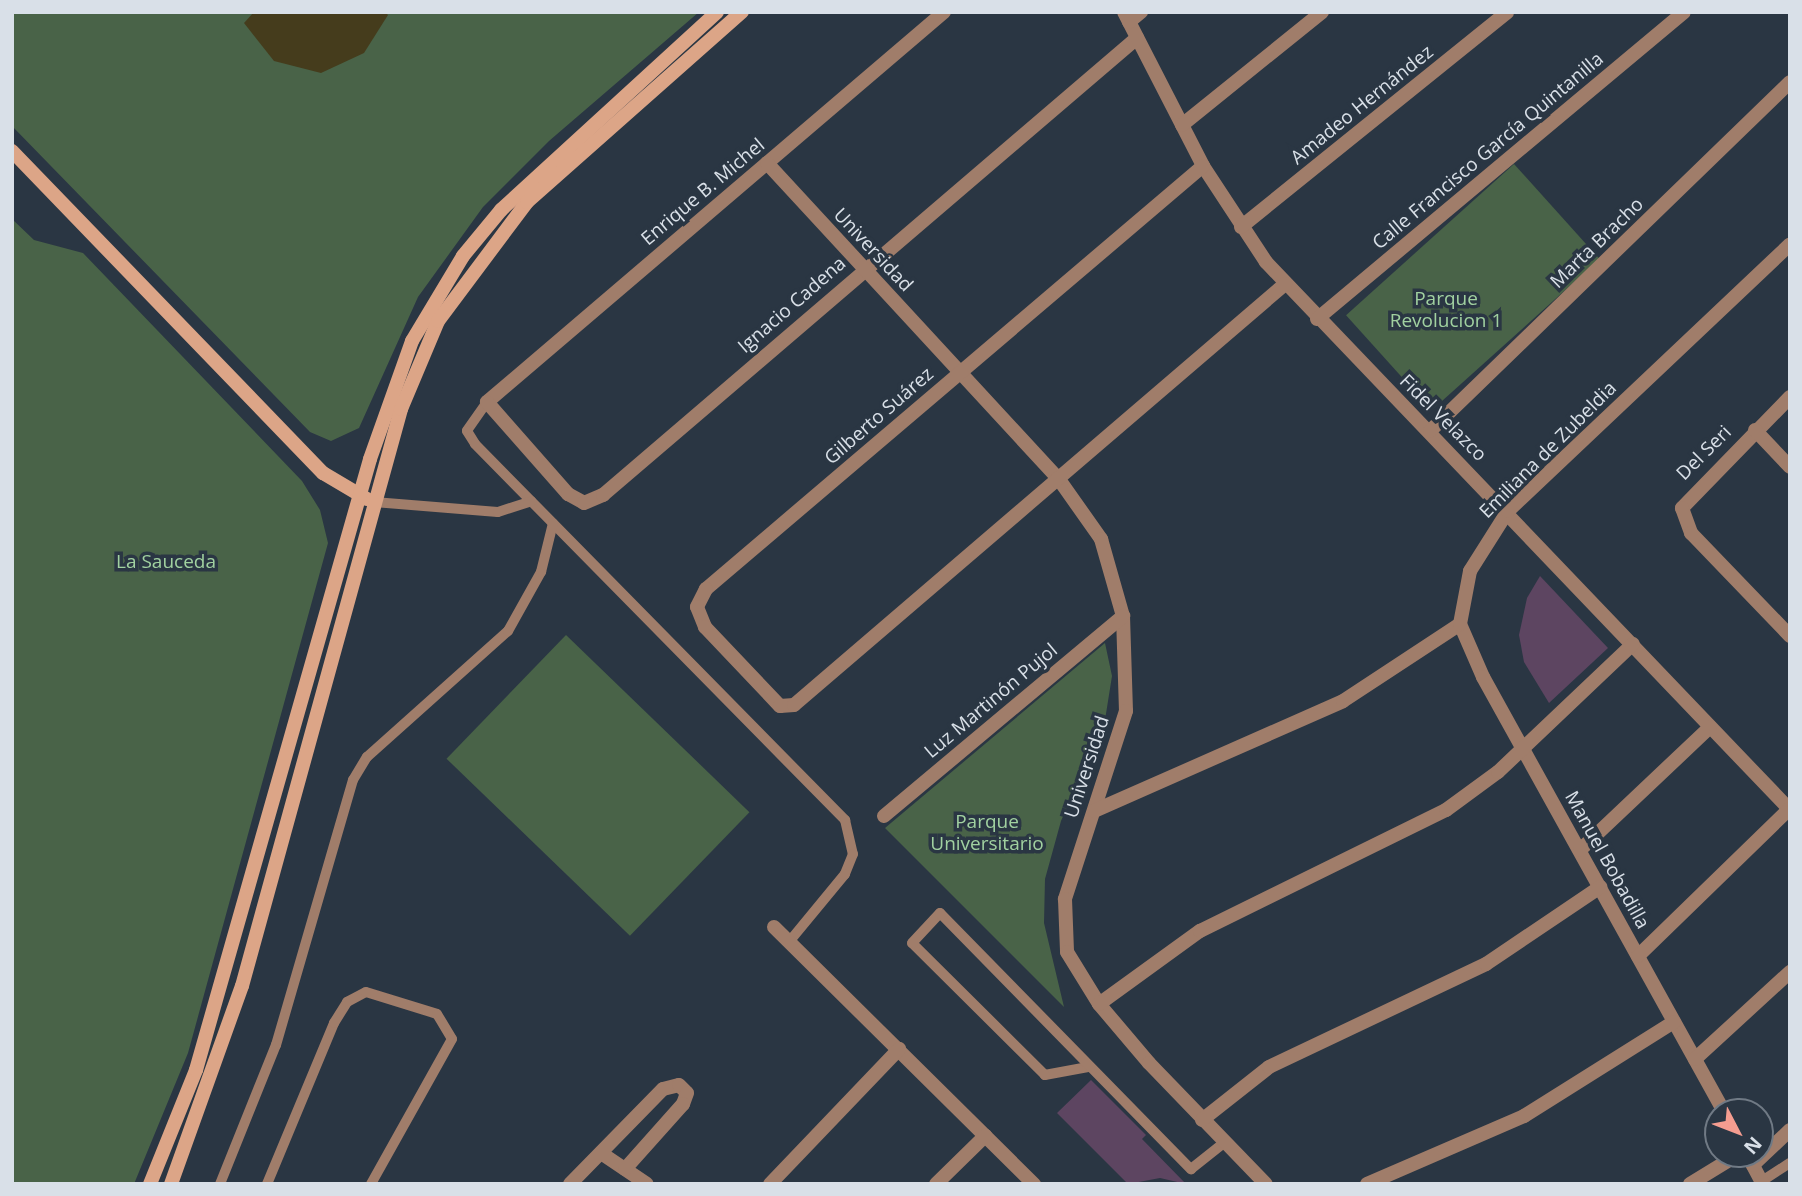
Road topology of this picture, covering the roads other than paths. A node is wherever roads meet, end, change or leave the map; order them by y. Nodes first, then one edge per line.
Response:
1 (717, 12) edge
2 (742, 12) edge
3 (944, 12) edge
4 (1141, 12) edge
5 (1322, 12) edge
6 (1507, 12) edge
7 (1684, 12) edge
8 (1126, 17) edge
9 (1137, 38) junction
10 (1790, 82) edge
11 (1182, 125) junction
12 (12, 151) edge
13 (767, 163) junction
14 (1203, 166) junction
15 (1241, 227) junction
16 (1790, 244) edge
17 (863, 268) junction
18 (1285, 284) junction
19 (1317, 318) junction
20 (959, 373) junction
21 (1790, 397) edge
22 (487, 402) junction
23 (1755, 430) junction
24 (1430, 431) junction
25 (1790, 467) edge
26 (1058, 478) junction
27 (367, 499) junction
28 (531, 501) junction
29 (1508, 511) junction
30 (553, 523) junction
31 (1123, 616) junction
32 (1460, 624) junction
33 (1790, 636) edge
34 (1633, 644) junction
35 (1710, 727) junction
36 (1523, 749) junction
37 (1789, 810) edge
38 (1094, 811) junction
39 (884, 816) dead end
40 (1580, 850) junction
41 (1600, 887) junction
42 (774, 928) dead end
43 (789, 942) junction
44 (1638, 956) junction
45 (1790, 972) edge
46 (1099, 1004) junction
47 (1674, 1022) junction
48 (899, 1049) junction
49 (1695, 1059) junction
50 (1088, 1067) junction
51 (1716, 1098) edge
52 (1202, 1120) junction
53 (1790, 1130) edge
54 (985, 1136) junction
55 (1224, 1142) junction
56 (1774, 1142) edge
57 (601, 1153) junction
58 (1790, 1163) edge
59 (1716, 1168) edge
60 (625, 1169) junction
61 (1763, 1182) edge
62 (150, 1184) edge
63 (172, 1184) edge
64 (220, 1184) edge
65 (267, 1184) edge
66 (371, 1184) edge
67 (570, 1184) edge
68 (647, 1184) edge
69 (770, 1184) edge
70 (936, 1184) edge
71 (1034, 1184) edge
72 (1266, 1184) edge
73 (1367, 1184) edge
74 (1690, 1184) edge

1 - 27 main road
2 - 27 main road
3 - 13 street, Enrique B. Michel
4 - 8 street
5 - 11 street
6 - 15 street, Amadeo Hernández
7 - 19 street, Calle Francisco García Quintanilla
8 - 9 street, Fidel Velazco
9 - 11 street, Fidel Velazco
9 - 17 street, Ignacio Cadena
10 - 24 street, Marta Bracho
11 - 14 street, Fidel Velazco
12 - 27 main road
13 - 17 street, Universidad
13 - 22 street, Enrique B. Michel
14 - 15 street, Fidel Velazco
14 - 20 street, Gilberto Suárez
15 - 18 street, Fidel Velazco
16 - 29 street, Emiliana de Zubeldia
17 - 20 street, Universidad
17 - 22 street, Ignacio Cadena
18 - 19 street, Fidel Velazco
18 - 26 street
19 - 24 street, Fidel Velazco
20 - 26 street, Universidad
20 - 26 street, Gilberto Suárez
21 - 23 street, Del Seri
22 - 28 lane
23 - 25 street
23 - 33 street, Del Seri
24 - 29 street, Fidel Velazco
26 - 31 street, Universidad
27 - 28 lane
27 - 62 main road
27 - 63 main road
28 - 30 lane
29 - 32 street, Emiliana de Zubeldia
29 - 34 street, Fidel Velazco
30 - 43 lane
30 - 64 lane
31 - 38 street, Universidad
31 - 39 street, Luz Martinón Pujol
32 - 36 street, Manuel Bobadilla
32 - 38 street
34 - 35 street, Fidel Velazco
34 - 36 street
35 - 37 street, Fidel Velazco
35 - 40 street
36 - 40 street, Manuel Bobadilla
36 - 46 street
37 - 44 street
38 - 46 street, Universidad
40 - 41 street, Manuel Bobadilla
41 - 44 street, Manuel Bobadilla
41 - 52 street
42 - 43 street
43 - 48 street
44 - 47 street, Manuel Bobadilla
45 - 49 street
46 - 52 street, Universidad
47 - 49 street, Manuel Bobadilla
47 - 73 street
48 - 54 street
48 - 69 street
49 - 51 street, Manuel Bobadilla
50 - 50 lane
50 - 55 lane
52 - 55 street, Universidad
53 - 56 street
54 - 70 street
54 - 71 street
55 - 72 street, Universidad
57 - 60 street
57 - 60 street
57 - 67 street
58 - 61 lane
59 - 74 street
60 - 68 street
65 - 66 lane

